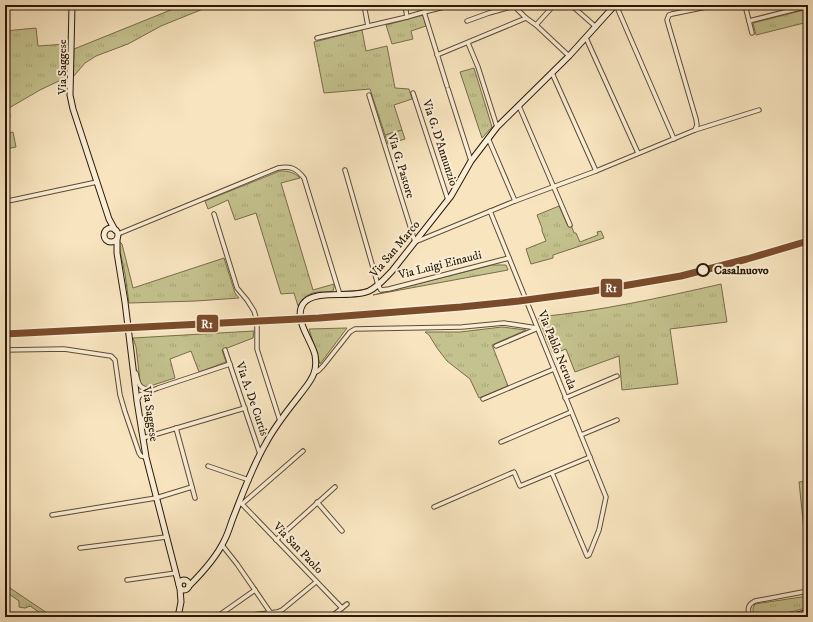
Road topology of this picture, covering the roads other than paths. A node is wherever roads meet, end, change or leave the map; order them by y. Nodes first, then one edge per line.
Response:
1 (72, 5) edge
2 (364, 5) edge
3 (405, 5) edge
4 (452, 5) edge
5 (554, 5) edge
6 (571, 5) edge
7 (606, 5) edge
8 (616, 5) edge
9 (745, 5) edge
10 (706, 6) dead end
11 (808, 6) edge
12 (610, 10) junction
13 (424, 12) junction
14 (407, 17) junction
15 (526, 18) junction
16 (467, 21) dead end
17 (749, 21) junction
18 (536, 25) junction
19 (368, 26) junction
20 (596, 27) junction
21 (752, 33) dead end
22 (317, 38) dead end
23 (586, 38) junction
24 (468, 42) junction
25 (437, 55) junction
26 (569, 56) junction
27 (552, 73) junction
28 (413, 93) dead end
29 (369, 95) dead end
30 (519, 106) junction
31 (759, 110) dead end
32 (497, 127) junction
33 (695, 130) junction
34 (488, 138) junction
35 (674, 139) junction
36 (638, 153) junction
37 (471, 162) junction
38 (345, 170) dead end
39 (596, 171) junction
40 (97, 182) junction
41 (553, 186) junction
42 (5, 187) edge
43 (448, 200) junction
44 (515, 201) junction
45 (490, 211) junction
46 (214, 214) dead end
47 (109, 219) junction
48 (570, 224) dead end
49 (108, 229) junction
50 (117, 235) junction
51 (107, 241) junction
52 (415, 242) junction
53 (117, 253) junction
54 (509, 258) junction
55 (378, 285) junction
56 (340, 295) junction
57 (537, 328) junction
58 (130, 341) junction
59 (496, 346) dead end
60 (5, 350) edge
61 (225, 350) dead end
62 (230, 364) junction
63 (554, 369) junction
64 (314, 373) junction
65 (618, 376) dead end
66 (158, 388) junction
67 (565, 398) junction
68 (483, 399) dead end
69 (137, 400) junction
70 (245, 408) junction
71 (571, 412) junction
72 (617, 420) dead end
73 (280, 421) junction
74 (176, 428) junction
75 (581, 435) junction
76 (143, 438) junction
77 (502, 442) dead end
78 (303, 451) dead end
79 (260, 454) junction
80 (590, 457) junction
81 (146, 458) junction
82 (208, 466) dead end
83 (552, 473) junction
84 (249, 480) junction
85 (335, 486) dead end
86 (192, 487) junction
87 (156, 498) junction
88 (195, 498) dead end
89 (317, 502) junction
90 (241, 503) junction
91 (434, 507) dead end
92 (52, 515) dead end
93 (342, 531) dead end
94 (166, 537) junction
95 (276, 540) junction
96 (222, 545) junction
97 (80, 548) dead end
98 (176, 574) junction
99 (127, 580) dead end
100 (316, 582) junction
101 (184, 585) junction
102 (255, 590) junction
103 (808, 591) edge
104 (181, 602) junction
105 (347, 604) dead end
106 (342, 608) junction
107 (270, 612) junction
108 (808, 613) edge
109 (218, 616) dead end
110 (244, 616) dead end
111 (178, 617) edge
112 (331, 617) edge
113 (749, 617) edge
114 (794, 617) edge

1 - 40 main road, Via Saggese
2 - 19 street
3 - 14 street
4 - 13 street
5 - 18 street
6 - 20 street
7 - 12 street
8 - 12 main road, Via San Marco
8 - 35 street
9 - 17 street
10 - 33 street
11 - 17 street
12 - 20 main road, Via San Marco
13 - 14 street
13 - 25 street
14 - 19 street
15 - 16 street
15 - 18 street
15 - 24 street
17 - 21 street
18 - 26 street
19 - 22 street
20 - 23 main road, Via San Marco
23 - 26 main road, Via San Marco
23 - 36 street
24 - 25 street
24 - 32 street
25 - 37 street
26 - 27 main road, Via San Marco
27 - 30 main road, Via San Marco
27 - 39 street
28 - 43 street, Via G. D'Annunzio
29 - 52 street, Via G. Pastore
30 - 32 main road, Via San Marco
30 - 41 street
31 - 33 street
32 - 34 main road, Via San Marco
33 - 35 street
34 - 37 main road, Via San Marco
34 - 44 street
35 - 36 street
36 - 39 street
37 - 43 main road, Via San Marco
38 - 55 street
39 - 41 street
40 - 42 street
40 - 47 main road, Via Saggese
41 - 44 street
41 - 48 street
43 - 52 main road, Via San Marco
44 - 45 street
45 - 52 street
45 - 54 street, Via Pablo Neruda
46 - 73 street
47 - 49 main road
47 - 50 main road
49 - 50 main road
49 - 51 main road
50 - 51 main road
50 - 53 main road, Via Saggese
50 - 56 street
51 - 53 main road
52 - 55 main road, Via San Marco
53 - 58 main road, Via Saggese
54 - 55 street, Via Luigi Einaudi
54 - 57 street, Via Pablo Neruda
55 - 56 main road, Via San Marco
56 - 64 main road, Via San Marco
57 - 59 street
57 - 63 street, Via Pablo Neruda
57 - 64 street
58 - 66 street
58 - 69 main road, Via Saggese
60 - 81 street
61 - 62 street, Via A. De Curtis
62 - 66 street
62 - 70 street, Via A. De Curtis
63 - 67 street, Via Pablo Neruda
63 - 68 street
64 - 73 main road, Via San Marco
65 - 67 street
66 - 69 street
67 - 71 street, Via Pablo Neruda
69 - 76 main road, Via Saggese
70 - 74 street
70 - 79 street, Via A. De Curtis
71 - 75 street, Via Pablo Neruda
71 - 77 street
72 - 75 street
73 - 79 main road, Via San Marco
74 - 76 street
74 - 86 street
75 - 80 street, Via Pablo Neruda
76 - 81 main road, Via Saggese
78 - 90 street
79 - 84 main road, Via San Marco
80 - 83 street
80 - 83 street, Via Pablo Neruda
81 - 87 main road, Via Saggese
82 - 84 street
83 - 91 street
84 - 90 main road, Via San Marco
85 - 89 street
86 - 87 street
86 - 88 street
87 - 92 street
87 - 94 main road, Via Saggese
89 - 93 street
89 - 95 street
90 - 95 street, Via San Paolo
90 - 96 main road, Via San Marco
94 - 97 street
94 - 98 main road, Via Saggese
95 - 100 street, Via San Paolo
96 - 101 main road, Via San Marco
96 - 102 street
98 - 99 street
98 - 101 main road, Via Saggese
100 - 106 street, Via San Paolo
100 - 107 street
101 - 104 main road
101 - 104 main road, Via Saggese
102 - 107 street
102 - 109 street
103 - 113 street
104 - 111 main road
105 - 106 street
106 - 112 street
107 - 110 street
108 - 114 highway

